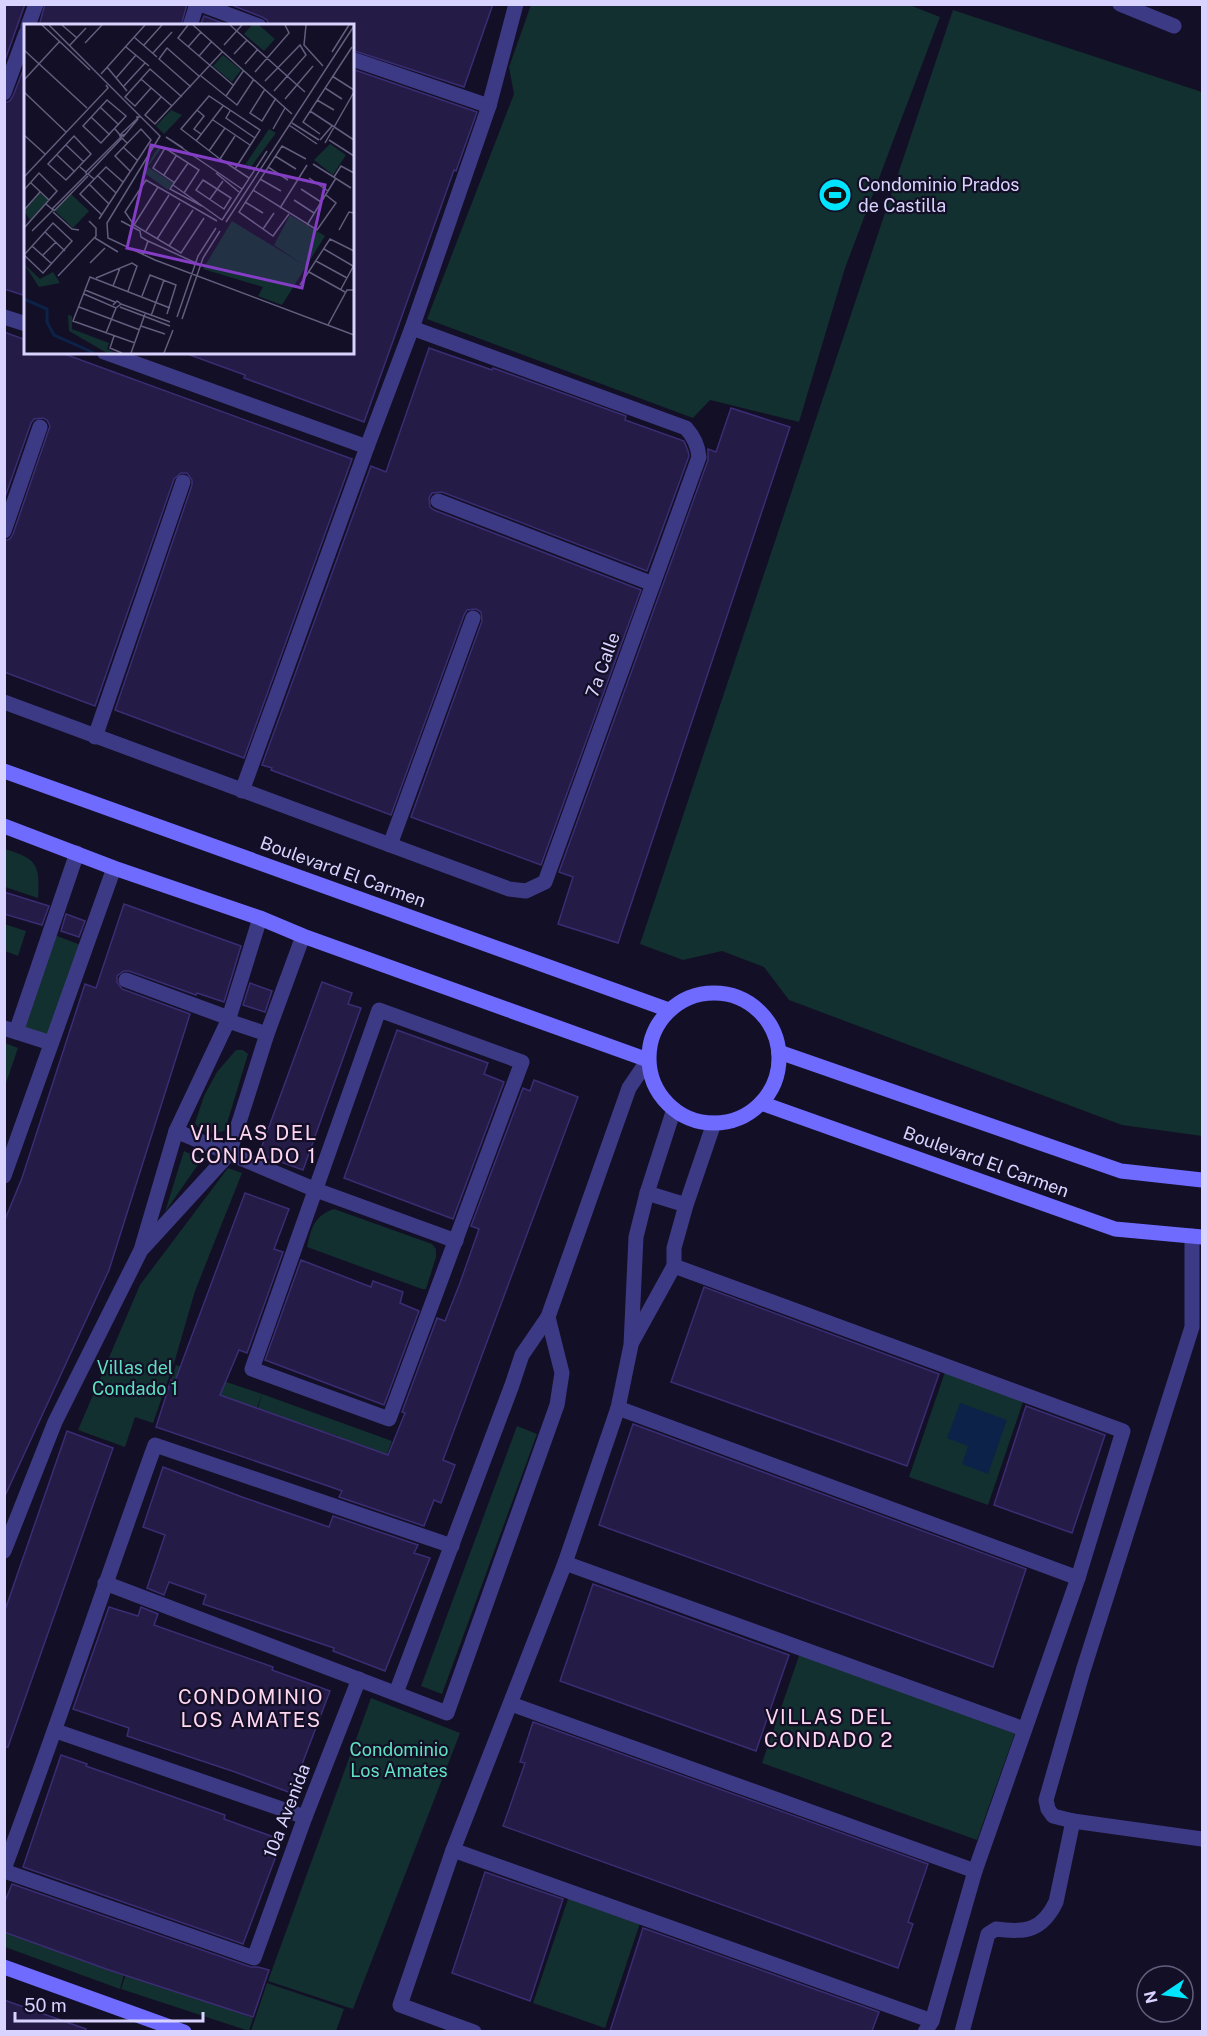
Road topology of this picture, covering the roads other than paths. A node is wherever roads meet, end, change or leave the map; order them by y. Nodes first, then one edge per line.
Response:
1 (36, 4) edge
2 (199, 4) edge
3 (516, 4) edge
4 (1130, 6) edge
5 (29, 24) edge
6 (191, 24) edge
7 (254, 24) edge
8 (1174, 26) dead end
9 (24, 38) edge
10 (354, 59) edge
11 (4, 93) edge
12 (489, 106) junction
13 (4, 317) edge
14 (24, 323) edge
15 (412, 328) junction
16 (110, 354) edge
17 (40, 427) dead end
18 (367, 447) junction
19 (183, 482) dead end
20 (438, 501) dead end
21 (4, 531) edge
22 (653, 584) junction
23 (473, 618) dead end
24 (4, 702) edge
25 (95, 737) junction
26 (4, 771) edge
27 (242, 791) junction
28 (4, 826) edge
29 (390, 845) junction
30 (77, 854) junction
31 (114, 868) junction
32 (260, 918) junction
33 (303, 936) junction
34 (126, 980) dead end
35 (669, 1010) junction
36 (228, 1020) junction
37 (10, 1030) edge
38 (267, 1034) junction
39 (51, 1043) junction
40 (779, 1052) junction
41 (648, 1060) junction
42 (761, 1102) junction
43 (674, 1109) junction
44 (714, 1123) junction
45 (176, 1131) junction
46 (229, 1154) junction
47 (4, 1176) edge
48 (1203, 1180) edge
49 (316, 1190) junction
50 (646, 1192) junction
51 (686, 1205) junction
52 (1197, 1236) edge
53 (456, 1241) junction
54 (141, 1250) junction
55 (674, 1266) junction
56 (548, 1317) junction
57 (1197, 1328) edge
58 (631, 1345) junction
59 (618, 1408) junction
60 (452, 1546) junction
61 (4, 1551) edge
62 (565, 1563) junction
63 (1078, 1578) junction
64 (105, 1583) junction
65 (359, 1679) junction
66 (396, 1693) junction
67 (511, 1704) junction
68 (1023, 1729) junction
69 (56, 1731) junction
70 (305, 1817) junction
71 (1073, 1821) junction
72 (1203, 1839) edge
73 (453, 1850) junction
74 (4, 1870) edge
75 (975, 1871) junction
76 (4, 1967) edge
77 (929, 2026) edge
78 (184, 2031) edge
79 (474, 2031) edge
80 (962, 2031) edge

1 - 5 street
2 - 6 street
2 - 7 street
3 - 12 street
4 - 8 street
9 - 11 street
10 - 12 street
12 - 15 street
13 - 14 street
15 - 18 street
15 - 22 street, 7a Calle
16 - 18 street
17 - 21 street
18 - 27 street
19 - 25 street
20 - 22 street
22 - 29 street, 7a Calle
23 - 29 street
24 - 25 street
25 - 27 street
26 - 35 main road, Boulevard El Carmen
27 - 29 street
28 - 30 main road
30 - 31 main road
30 - 37 street
31 - 32 main road
31 - 39 street
32 - 33 main road
32 - 36 street
33 - 38 street
33 - 41 main road
34 - 36 street
35 - 40 main road
35 - 41 main road
36 - 38 street
36 - 45 street
37 - 39 street
38 - 46 street
39 - 47 street
40 - 42 main road
40 - 48 main road, Boulevard El Carmen
41 - 43 main road
41 - 56 street
42 - 44 main road
42 - 52 main road, Boulevard El Carmen
43 - 44 main road
43 - 50 street
44 - 51 street
45 - 46 street
45 - 54 street
46 - 49 street
46 - 54 street
49 - 53 street
49 - 53 street
49 - 53 street
50 - 51 street
50 - 58 street
51 - 55 street
52 - 57 street
54 - 61 street
55 - 58 street
55 - 63 street
56 - 60 street
56 - 66 street
57 - 71 street
58 - 59 street
59 - 62 street
59 - 63 street
60 - 64 street
60 - 66 street
62 - 67 street
62 - 68 street
63 - 68 street
64 - 65 street
64 - 69 street
65 - 66 street
65 - 70 street, 10a Avenida
67 - 73 street
67 - 75 street
68 - 75 street
69 - 70 street
69 - 74 street
70 - 74 street, 10a Avenida
71 - 72 street
71 - 80 street
73 - 77 street
73 - 79 street
75 - 77 street
76 - 78 main road

